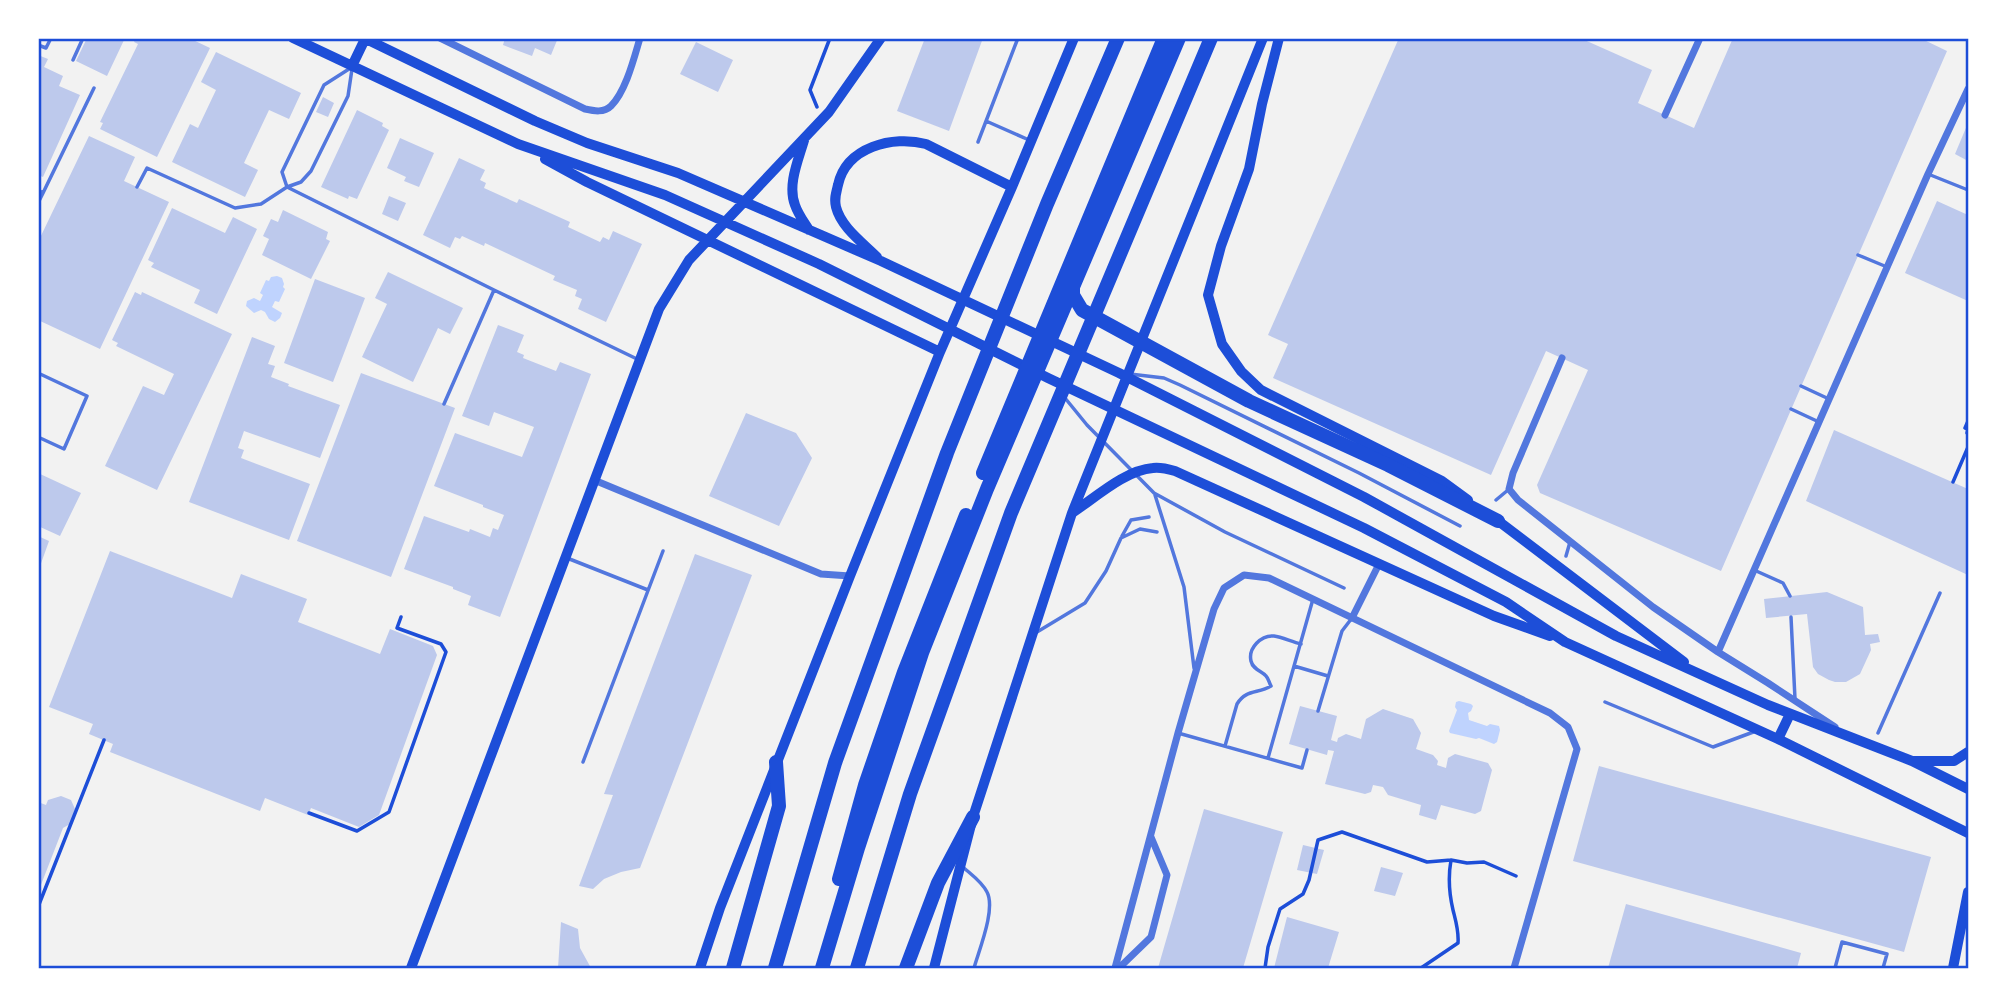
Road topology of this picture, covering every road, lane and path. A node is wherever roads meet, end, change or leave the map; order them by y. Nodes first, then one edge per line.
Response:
1 (51, 38) edge
2 (83, 38) edge
3 (293, 38) edge
4 (440, 38) edge
5 (640, 38) edge
6 (830, 38) edge
7 (881, 38) edge
8 (1018, 38) edge
9 (1074, 38) edge
10 (1118, 38) edge
11 (1164, 38) edge
12 (1179, 38) edge
13 (1210, 38) edge
14 (1263, 38) edge
15 (1279, 38) edge
16 (1700, 38) edge
17 (365, 39) edge
18 (38, 45) edge
19 (73, 60) dead end
20 (352, 66) junction
21 (94, 88) dead end
22 (1969, 89) edge
23 (1665, 115) dead end
24 (822, 118) junction
25 (986, 121) junction
26 (805, 137) junction
27 (1031, 141) junction
28 (978, 142) dead end
29 (518, 144) junction
30 (1928, 174) junction
31 (137, 187) dead end
32 (287, 187) junction
33 (1012, 187) junction
34 (1969, 190) edge
35 (41, 192) edge
36 (745, 202) junction
37 (38, 203) edge
38 (726, 221) junction
39 (809, 230) junction
40 (708, 240) junction
41 (1858, 255) dead end
42 (1072, 259) junction
43 (885, 263) junction
44 (1887, 267) junction
45 (494, 290) junction
46 (1040, 336) junction
47 (940, 352) junction
48 (1562, 358) dead end
49 (639, 359) junction
50 (1027, 366) junction
51 (38, 373) edge
52 (1119, 373) junction
53 (1048, 378) junction
54 (1801, 386) dead end
55 (1829, 399) junction
56 (444, 404) dead end
57 (1791, 409) dead end
58 (1969, 421) edge
59 (1819, 422) junction
60 (38, 437) edge
61 (1969, 437) edge
62 (1969, 447) edge
63 (594, 480) junction
64 (1953, 482) dead end
65 (1509, 489) junction
66 (1154, 493) junction
67 (1496, 500) dead end
68 (1072, 513) junction
69 (1149, 517) dead end
70 (1499, 521) junction
71 (1460, 526) dead end
72 (1157, 532) dead end
73 (1121, 538) junction
74 (1570, 542) junction
75 (663, 551) dead end
76 (1566, 556) dead end
77 (565, 558) junction
78 (1379, 564) junction
79 (1754, 570) junction
80 (850, 576) junction
81 (1343, 588) dead end
82 (648, 590) junction
83 (1940, 593) dead end
84 (1790, 596) dead end
85 (1313, 600) junction
86 (401, 617) dead end
87 (1791, 617) dead end
88 (1352, 618) junction
89 (1032, 635) junction
90 (1565, 642) junction
91 (1301, 644) junction
92 (1718, 652) junction
93 (1294, 666) junction
94 (1195, 674) junction
95 (1328, 676) junction
96 (1702, 676) junction
97 (1795, 701) junction
98 (1605, 702) dead end
99 (1318, 711) dead end
100 (1790, 714) junction
101 (1758, 730) junction
102 (1178, 733) junction
103 (1878, 733) dead end
104 (1778, 739) junction
105 (104, 740) dead end
106 (1855, 740) junction
107 (1225, 746) junction
108 (1307, 750) dead end
109 (1969, 752) edge
110 (1268, 758) junction
111 (1912, 761) junction
112 (583, 762) dead end
113 (776, 762) junction
114 (1969, 789) edge
115 (309, 813) dead end
116 (973, 817) junction
117 (1969, 833) edge
118 (1150, 836) junction
119 (1451, 860) junction
120 (961, 865) junction
121 (1516, 876) dead end
122 (1969, 892) edge
123 (38, 907) edge
124 (411, 968) edge
125 (700, 968) edge
126 (733, 968) edge
127 (775, 968) edge
128 (814, 968) edge
129 (822, 968) edge
130 (857, 968) edge
131 (906, 968) edge
132 (934, 968) edge
133 (974, 968) edge
134 (1117, 968) edge
135 (1265, 968) edge
136 (1422, 968) edge
137 (1514, 968) edge
138 (1835, 968) edge
139 (1883, 968) edge
140 (1953, 968) edge

1 - 18 lane
2 - 19 lane
3 - 20 main road
4 - 5 street
6 - 24 path
7 - 24 main road
8 - 25 lane
9 - 27 main road
10 - 127 highway
11 - 42 highway
12 - 129 highway
13 - 130 highway
14 - 68 main road
15 - 70 main road
16 - 23 street
17 - 20 main road
17 - 36 main road
20 - 29 main road
20 - 32 lane
20 - 32 lane
21 - 35 lane
22 - 30 street
24 - 26 main road
25 - 27 lane
25 - 28 lane
26 - 36 main road
26 - 39 main road
27 - 33 main road
29 - 38 main road
29 - 40 main road
30 - 34 lane
30 - 44 street
31 - 32 lane
32 - 45 lane
33 - 43 main road
33 - 47 main road
35 - 37 lane
36 - 38 main road
36 - 39 main road
38 - 40 main road
38 - 50 main road
39 - 43 main road
40 - 47 main road
40 - 49 main road
41 - 44 lane
42 - 46 highway
42 - 70 highway
43 - 46 main road
44 - 55 street
45 - 49 lane
45 - 56 lane
46 - 50 highway
46 - 52 main road
47 - 80 main road
48 - 65 street
49 - 63 main road
50 - 53 main road
50 - 128 highway
51 - 60 lane
52 - 71 lane
52 - 96 main road
53 - 66 lane
53 - 90 main road
54 - 55 lane
55 - 59 street
57 - 59 lane
58 - 61 path
59 - 79 street
62 - 64 path
63 - 77 main road
63 - 80 street
65 - 67 lane
65 - 74 street
66 - 81 lane
66 - 94 lane
68 - 78 main road
68 - 89 main road
69 - 73 lane
70 - 96 main road
72 - 73 lane
73 - 89 lane
74 - 76 lane
74 - 92 street
75 - 82 lane
77 - 82 lane
77 - 124 main road
78 - 88 street
78 - 90 main road
79 - 84 lane
79 - 92 street
80 - 113 main road
82 - 112 lane
83 - 103 lane
85 - 88 street
85 - 91 lane
85 - 94 street
86 - 115 path
87 - 97 lane
88 - 95 lane
88 - 137 street
89 - 116 main road
90 - 101 main road
91 - 93 lane
91 - 107 lane
92 - 97 street
93 - 95 lane
93 - 110 lane
94 - 102 street
95 - 99 lane
96 - 100 main road
97 - 106 street
98 - 101 lane
100 - 104 main road
100 - 106 main road
101 - 104 main road
102 - 107 lane
102 - 118 street
104 - 117 main road
105 - 123 path
106 - 111 main road
107 - 110 lane
108 - 110 lane
109 - 111 main road
111 - 114 main road
113 - 125 main road
113 - 126 highway
116 - 120 main road
116 - 131 highway
118 - 134 street
118 - 134 street
119 - 121 path
119 - 135 path
119 - 136 path
120 - 132 main road
120 - 133 lane
122 - 140 main road
138 - 139 lane

